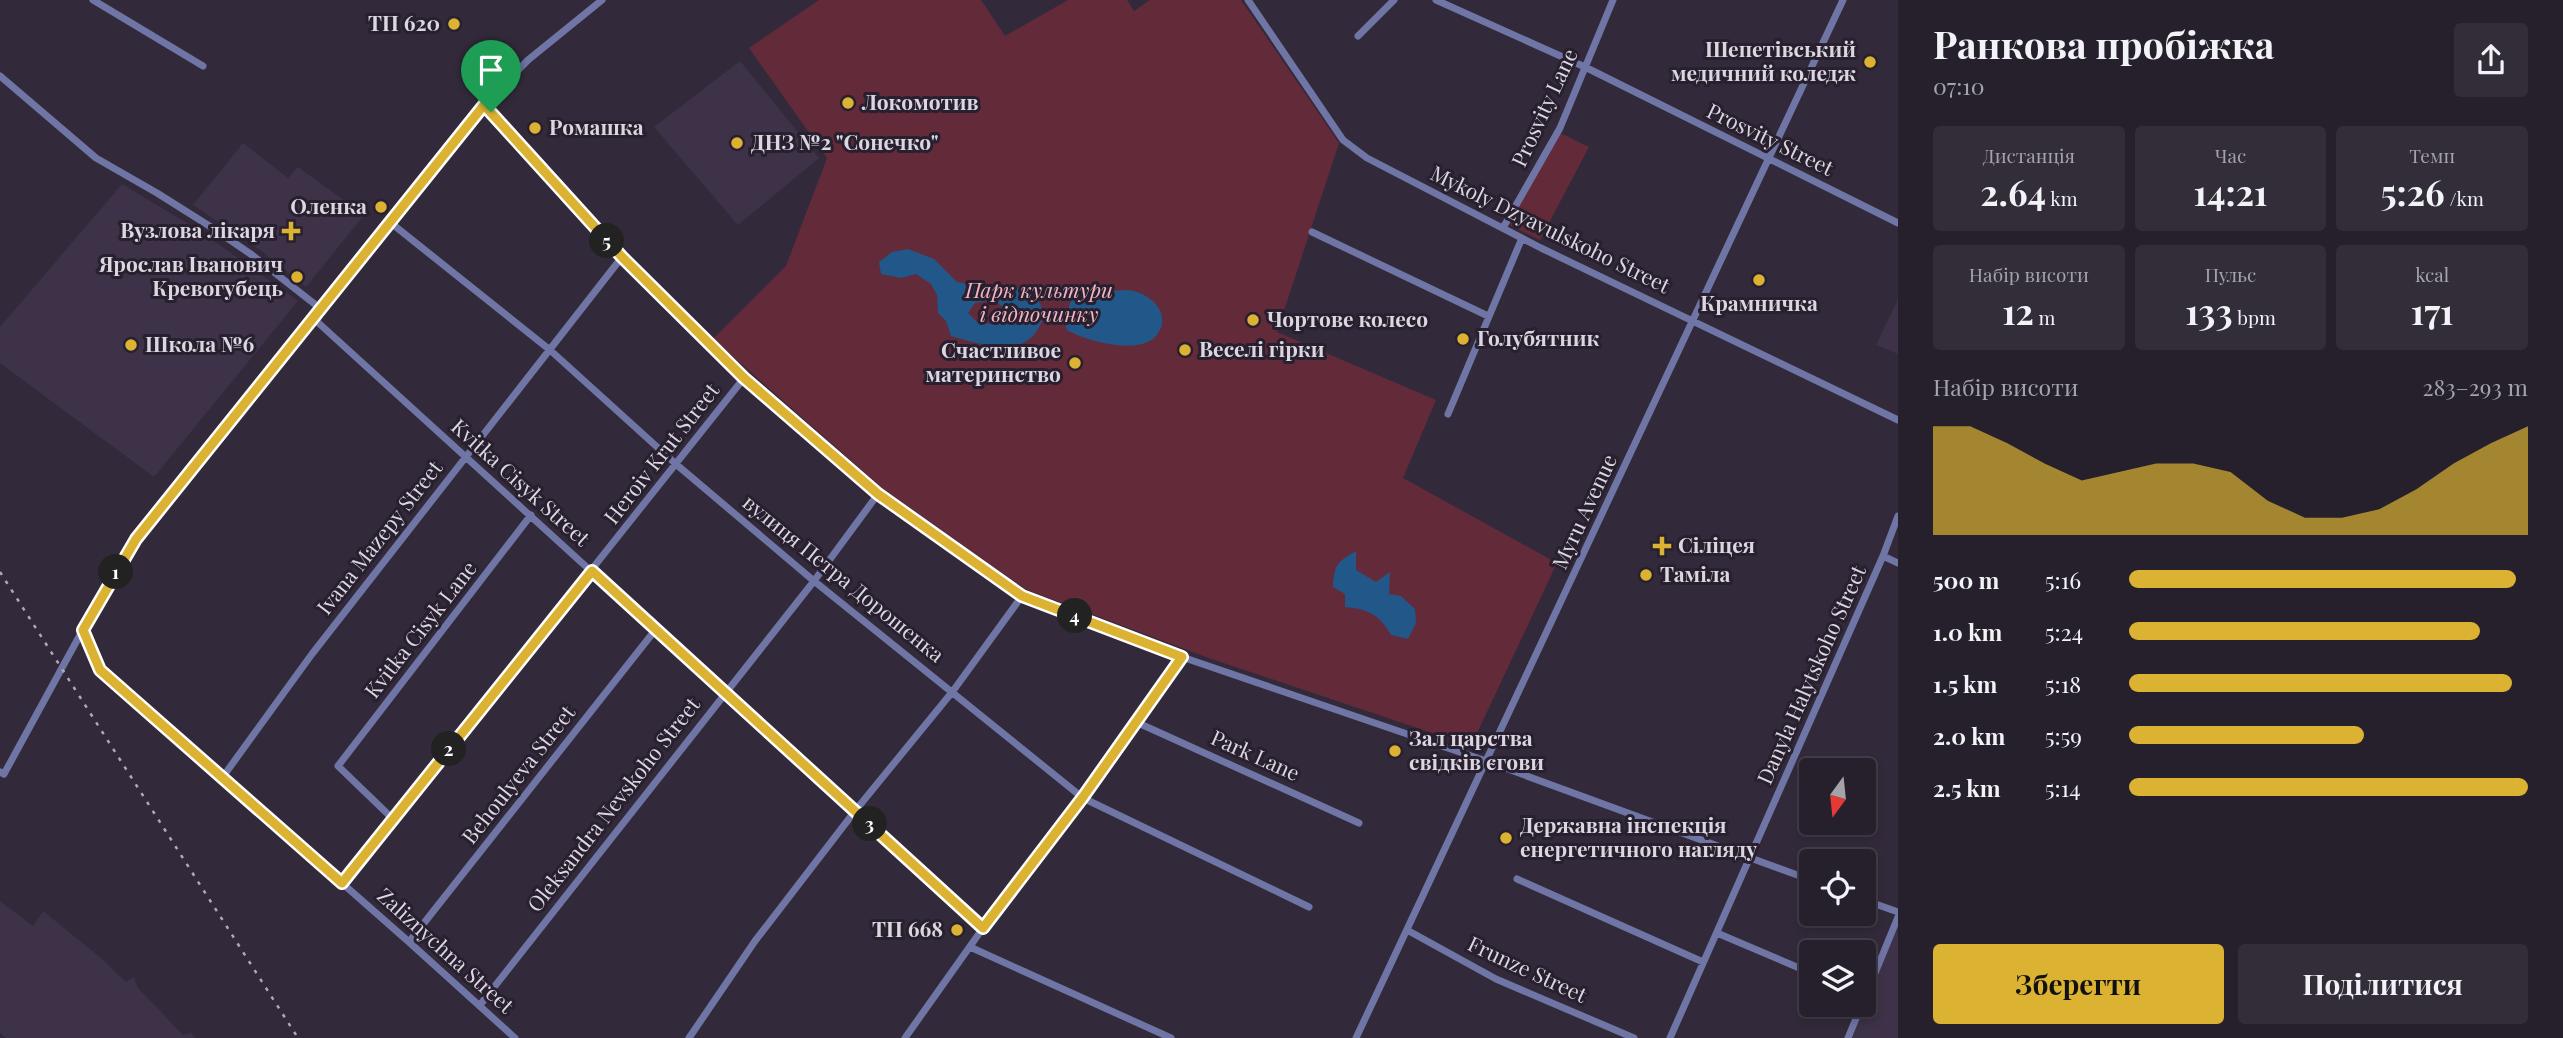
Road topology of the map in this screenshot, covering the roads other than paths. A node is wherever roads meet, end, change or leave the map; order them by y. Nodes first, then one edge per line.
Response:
1 (93, 0) edge
2 (602, 0) edge
3 (1248, 0) edge
4 (1394, 0) edge
5 (1436, 0) edge
6 (1613, 0) edge
7 (1843, 0) edge
8 (1358, 36) dead end
9 (203, 66) dead end
10 (1585, 67) junction
11 (0, 75) edge
12 (484, 105) junction
13 (1769, 160) junction
14 (391, 223) junction
15 (1898, 223) edge
16 (1503, 228) junction
17 (1312, 232) dead end
18 (1522, 239) junction
19 (622, 257) junction
20 (321, 309) junction
21 (1488, 316) junction
22 (313, 318) junction
23 (1694, 320) junction
24 (550, 350) junction
25 (744, 378) junction
26 (1448, 414) dead end
27 (1898, 420) edge
28 (465, 457) junction
29 (677, 465) junction
30 (878, 494) junction
31 (531, 516) junction
32 (1898, 516) edge
33 (1883, 556) junction
34 (1898, 563) edge
35 (592, 571) junction
36 (814, 580) junction
37 (1022, 596) junction
38 (656, 629) junction
39 (83, 630) junction
40 (1182, 657) junction
41 (953, 691) junction
42 (725, 692) junction
43 (1136, 722) junction
44 (1486, 761) junction
45 (0, 772) edge
46 (222, 778) junction
47 (1083, 797) junction
48 (855, 811) junction
49 (393, 819) junction
50 (1359, 822) dead end
51 (1751, 857) junction
52 (1799, 875) edge
53 (1517, 879) dead end
54 (342, 883) junction
55 (1876, 905) edge
56 (1309, 907) dead end
57 (1898, 915) edge
58 (983, 928) junction
59 (1407, 930) junction
60 (1717, 933) junction
61 (409, 942) junction
62 (970, 947) junction
63 (1703, 962) junction
64 (1799, 968) edge
65 (1876, 969) edge
66 (480, 1005) junction
67 (1857, 1017) edge
68 (515, 1038) edge
69 (689, 1038) edge
70 (905, 1038) edge
71 (1171, 1038) edge
72 (1356, 1038) edge
73 (1634, 1038) edge
74 (1670, 1038) edge
75 (1848, 1038) edge

1 - 9 street
2 - 12 street
3 - 16 street, Mykoly Dzyavulskoho Street
4 - 8 street
5 - 10 street, Prosvity Street
6 - 10 street, Prosvity Lane
7 - 13 street, Myru Avenue
10 - 13 street, Prosvity Street
10 - 16 street, Prosvity Lane
11 - 20 street
12 - 14 street
12 - 19 street
13 - 15 street, Prosvity Street
13 - 23 street, Myru Avenue
14 - 20 street
14 - 24 street, вулиця Петра Дорошенка
16 - 18 street, Mykoly Dzyavulskoho Street
17 - 21 street
18 - 21 street
18 - 23 street, Mykoly Dzyavulskoho Street
19 - 24 street, Ivana Mazepy Street
19 - 25 street
20 - 22 street
21 - 26 street
22 - 28 street, Kvitka Cisyk Street
22 - 39 street
23 - 27 street, Mykoly Dzyavulskoho Street
23 - 44 street, Myru Avenue
24 - 28 street, Ivana Mazepy Street
24 - 29 street, вулиця Петра Дорошенка
25 - 29 street, Heroiv Krut Street
25 - 30 street
28 - 31 street, Kvitka Cisyk Street
28 - 46 street, Ivana Mazepy Street
29 - 35 street, Heroiv Krut Street
29 - 36 street, вулиця Петра Дорошенка
30 - 36 street, Oleksandra Nevskoho Street
30 - 37 street
31 - 35 street, Kvitka Cisyk Street
31 - 49 street, Kvitka Cisyk Lane
32 - 33 street, Danyla Halytskoho Street
33 - 34 street
33 - 51 street, Danyla Halytskoho Street
35 - 38 street, Kvitka Cisyk Street
35 - 49 street, Heroiv Krut Street
36 - 41 street, вулиця Петра Дорошенка
36 - 42 street, Oleksandra Nevskoho Street
37 - 40 street
37 - 41 street
38 - 42 street, Kvitka Cisyk Street
38 - 61 street, Behoulyeva Street
39 - 45 street
39 - 46 street, Zaliznychna Street
40 - 43 street
40 - 44 street
41 - 47 street, вулиця Петра Дорошенка
41 - 48 street
42 - 48 street, Kvitka Cisyk Street
42 - 66 street, Oleksandra Nevskoho Street
43 - 47 street
43 - 50 street, Park Lane
44 - 51 street
44 - 59 street, Myru Avenue
46 - 54 street, Zaliznychna Street
47 - 56 street, вулиця Петра Дорошенка
47 - 58 street
48 - 58 street, Kvitka Cisyk Street
48 - 69 street
49 - 54 street, Heroiv Krut Street
51 - 52 street
51 - 60 street, Danyla Halytskoho Street
53 - 63 street
54 - 61 street, Zaliznychna Street
55 - 57 street
57 - 65 street
58 - 62 street
59 - 72 street, Myru Avenue
59 - 73 street, Frunze Street
60 - 63 street, Danyla Halytskoho Street
60 - 64 street
61 - 66 street, Zaliznychna Street
62 - 70 street
62 - 71 street
63 - 74 street, Danyla Halytskoho Street
66 - 68 street, Zaliznychna Street
67 - 75 street

